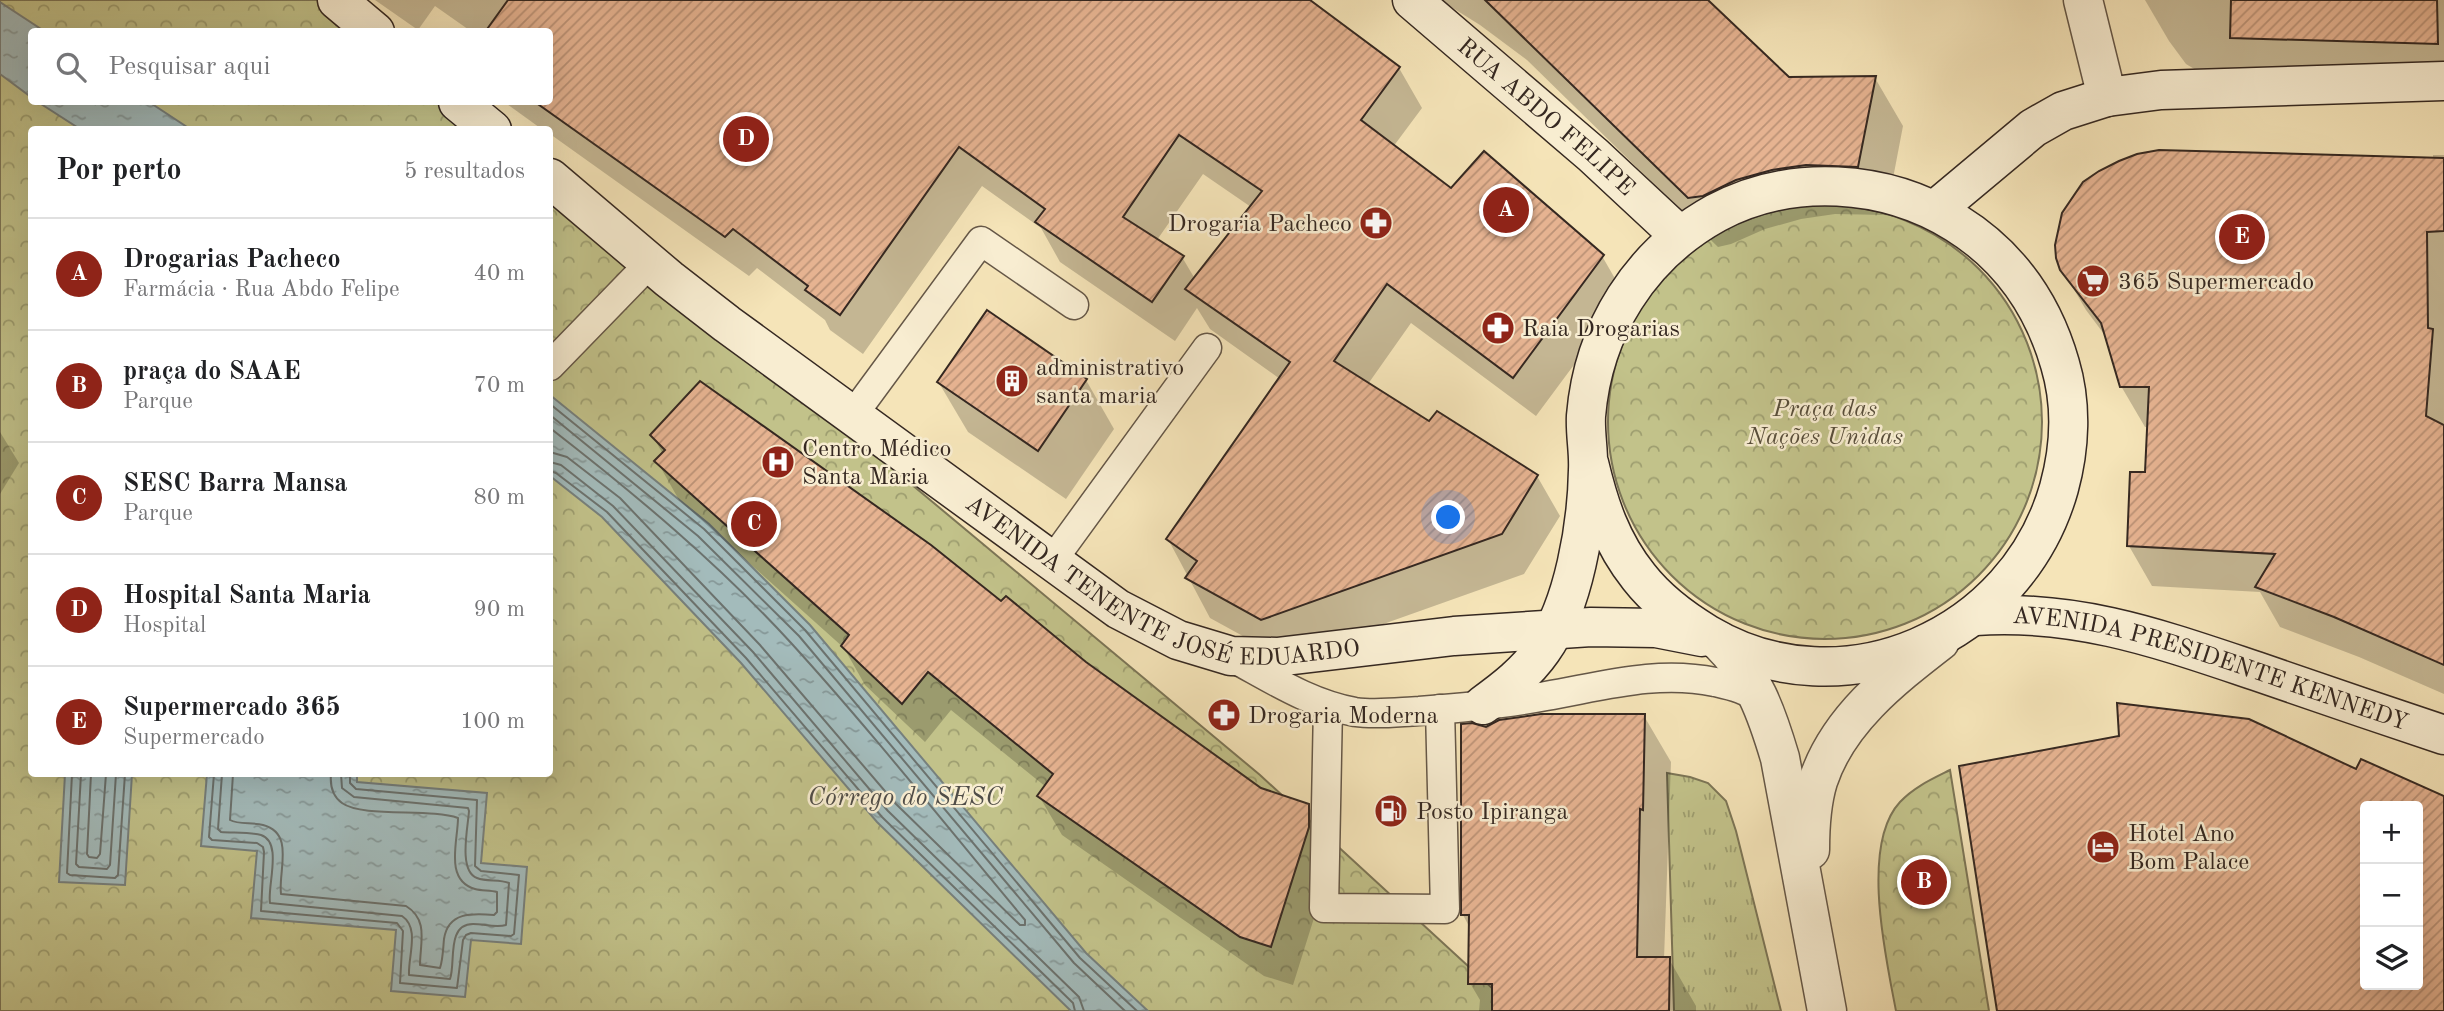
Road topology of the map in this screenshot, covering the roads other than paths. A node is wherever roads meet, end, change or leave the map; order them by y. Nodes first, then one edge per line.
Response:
1 (337, 0) edge
2 (1412, 0) edge
3 (2083, 0) edge
4 (370, 28) edge
5 (2444, 81) edge
6 (2106, 97) junction
7 (462, 105) edge
8 (487, 126) edge
9 (553, 181) edge
10 (1935, 210) junction
11 (1680, 236) junction
12 (650, 263) junction
13 (1074, 305) dead end
14 (1207, 348) dead end
15 (554, 362) edge
16 (853, 415) junction
17 (1589, 463) junction
18 (1052, 561) junction
19 (1965, 622) junction
20 (1555, 629) junction
21 (1719, 641) junction
22 (1231, 656) junction
23 (1760, 699) junction
24 (1483, 705) junction
25 (1328, 706) junction
26 (1440, 709) junction
27 (2444, 735) edge
28 (1808, 912) junction
29 (1828, 1011) edge

1 - 4 main road
2 - 11 main road, RUA ABDO FELIPE
3 - 6 main road
5 - 6 main road
6 - 10 main road
7 - 8 main road
9 - 12 main road, AVENIDA TENENTE JOSÉ EDUARDO
10 - 11 main road
10 - 19 main road
11 - 17 main road
12 - 15 lane
12 - 16 main road, AVENIDA TENENTE JOSÉ EDUARDO
13 - 16 lane
14 - 18 lane
16 - 18 main road, AVENIDA TENENTE JOSÉ EDUARDO
17 - 20 main road
17 - 21 main road
18 - 22 main road, AVENIDA TENENTE JOSÉ EDUARDO
19 - 21 main road
19 - 27 main road, AVENIDA PRESIDENTE KENNEDY
19 - 28 main road
20 - 21 main road, AVENIDA TENENTE JOSÉ EDUARDO
20 - 22 main road, AVENIDA TENENTE JOSÉ EDUARDO
20 - 24 main road
21 - 23 main road
22 - 25 lane
23 - 24 lane
23 - 28 main road
24 - 26 lane
25 - 26 lane
25 - 26 lane
28 - 29 main road

